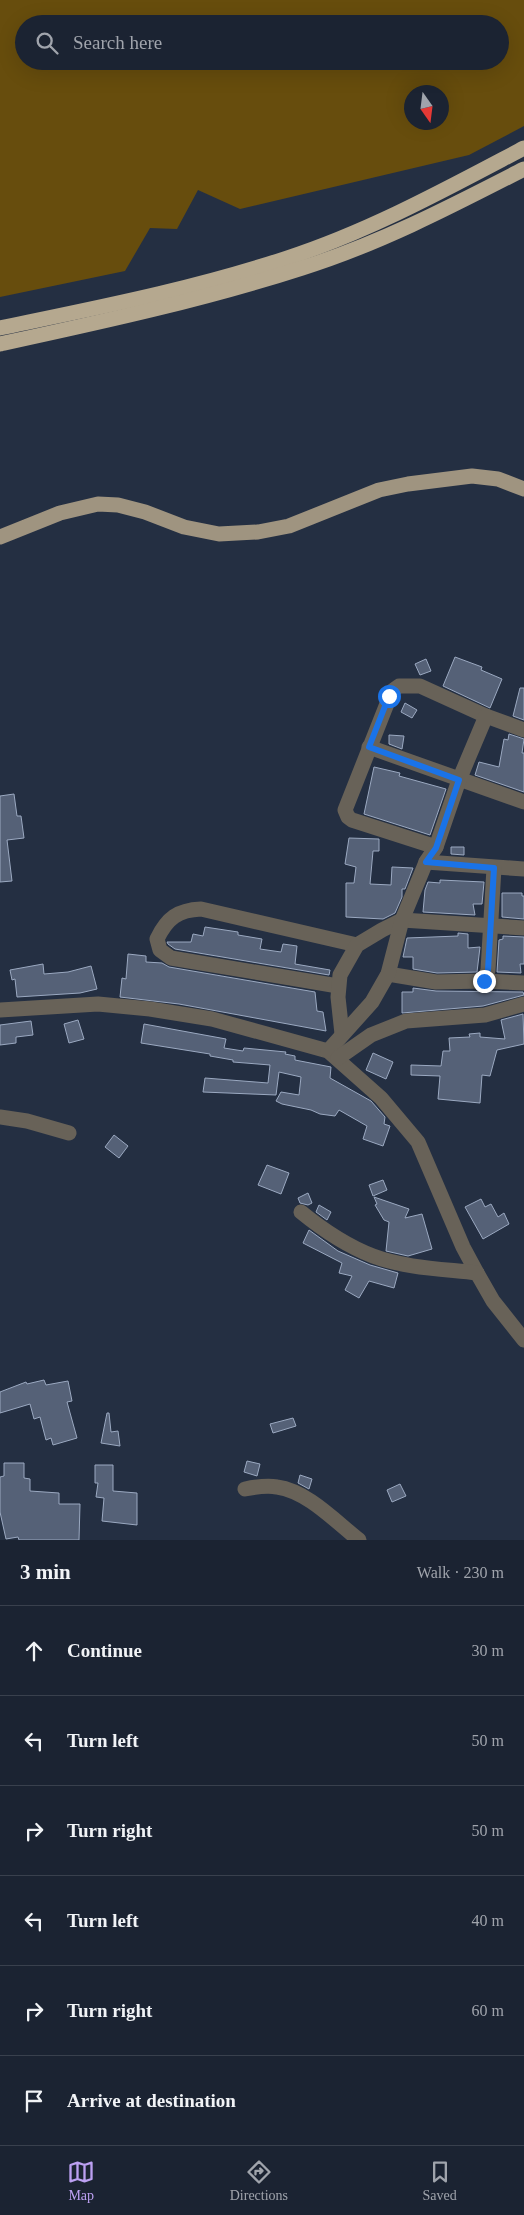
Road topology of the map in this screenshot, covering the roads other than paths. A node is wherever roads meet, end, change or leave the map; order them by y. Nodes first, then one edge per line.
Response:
1 (524, 148) edge
2 (524, 169) edge
3 (0, 328) edge
4 (0, 344) edge
5 (524, 489) edge
6 (0, 537) edge
7 (486, 716) junction
8 (524, 730) edge
9 (369, 747) junction
10 (459, 780) junction
11 (524, 802) edge
12 (436, 848) junction
13 (426, 862) junction
14 (494, 868) junction
15 (524, 869) edge
16 (402, 920) junction
17 (490, 926) junction
18 (524, 928) edge
19 (357, 946) junction
20 (388, 974) junction
21 (484, 981) junction
22 (524, 983) edge
23 (338, 986) junction
24 (524, 1004) edge
25 (0, 1010) edge
26 (342, 1034) junction
27 (333, 1054) junction
28 (0, 1117) edge
29 (69, 1133) dead end
30 (301, 1212) dead end
31 (476, 1274) junction
32 (524, 1340) edge
33 (245, 1489) dead end
34 (359, 1540) edge

1 - 3 highway
2 - 4 highway
5 - 6 main road
7 - 8 street
7 - 9 street
7 - 10 street
9 - 10 street
9 - 12 street
10 - 11 street
10 - 12 street
12 - 13 street
13 - 14 street
13 - 16 street
14 - 15 street
14 - 17 street
16 - 17 street
16 - 19 street
16 - 20 street
17 - 18 street
17 - 21 street
19 - 23 street
19 - 23 street
20 - 21 street
20 - 26 street
21 - 22 street
23 - 26 street
24 - 27 street
25 - 27 street
26 - 27 street
27 - 31 street
28 - 29 street
30 - 31 street
31 - 32 street
33 - 34 street

